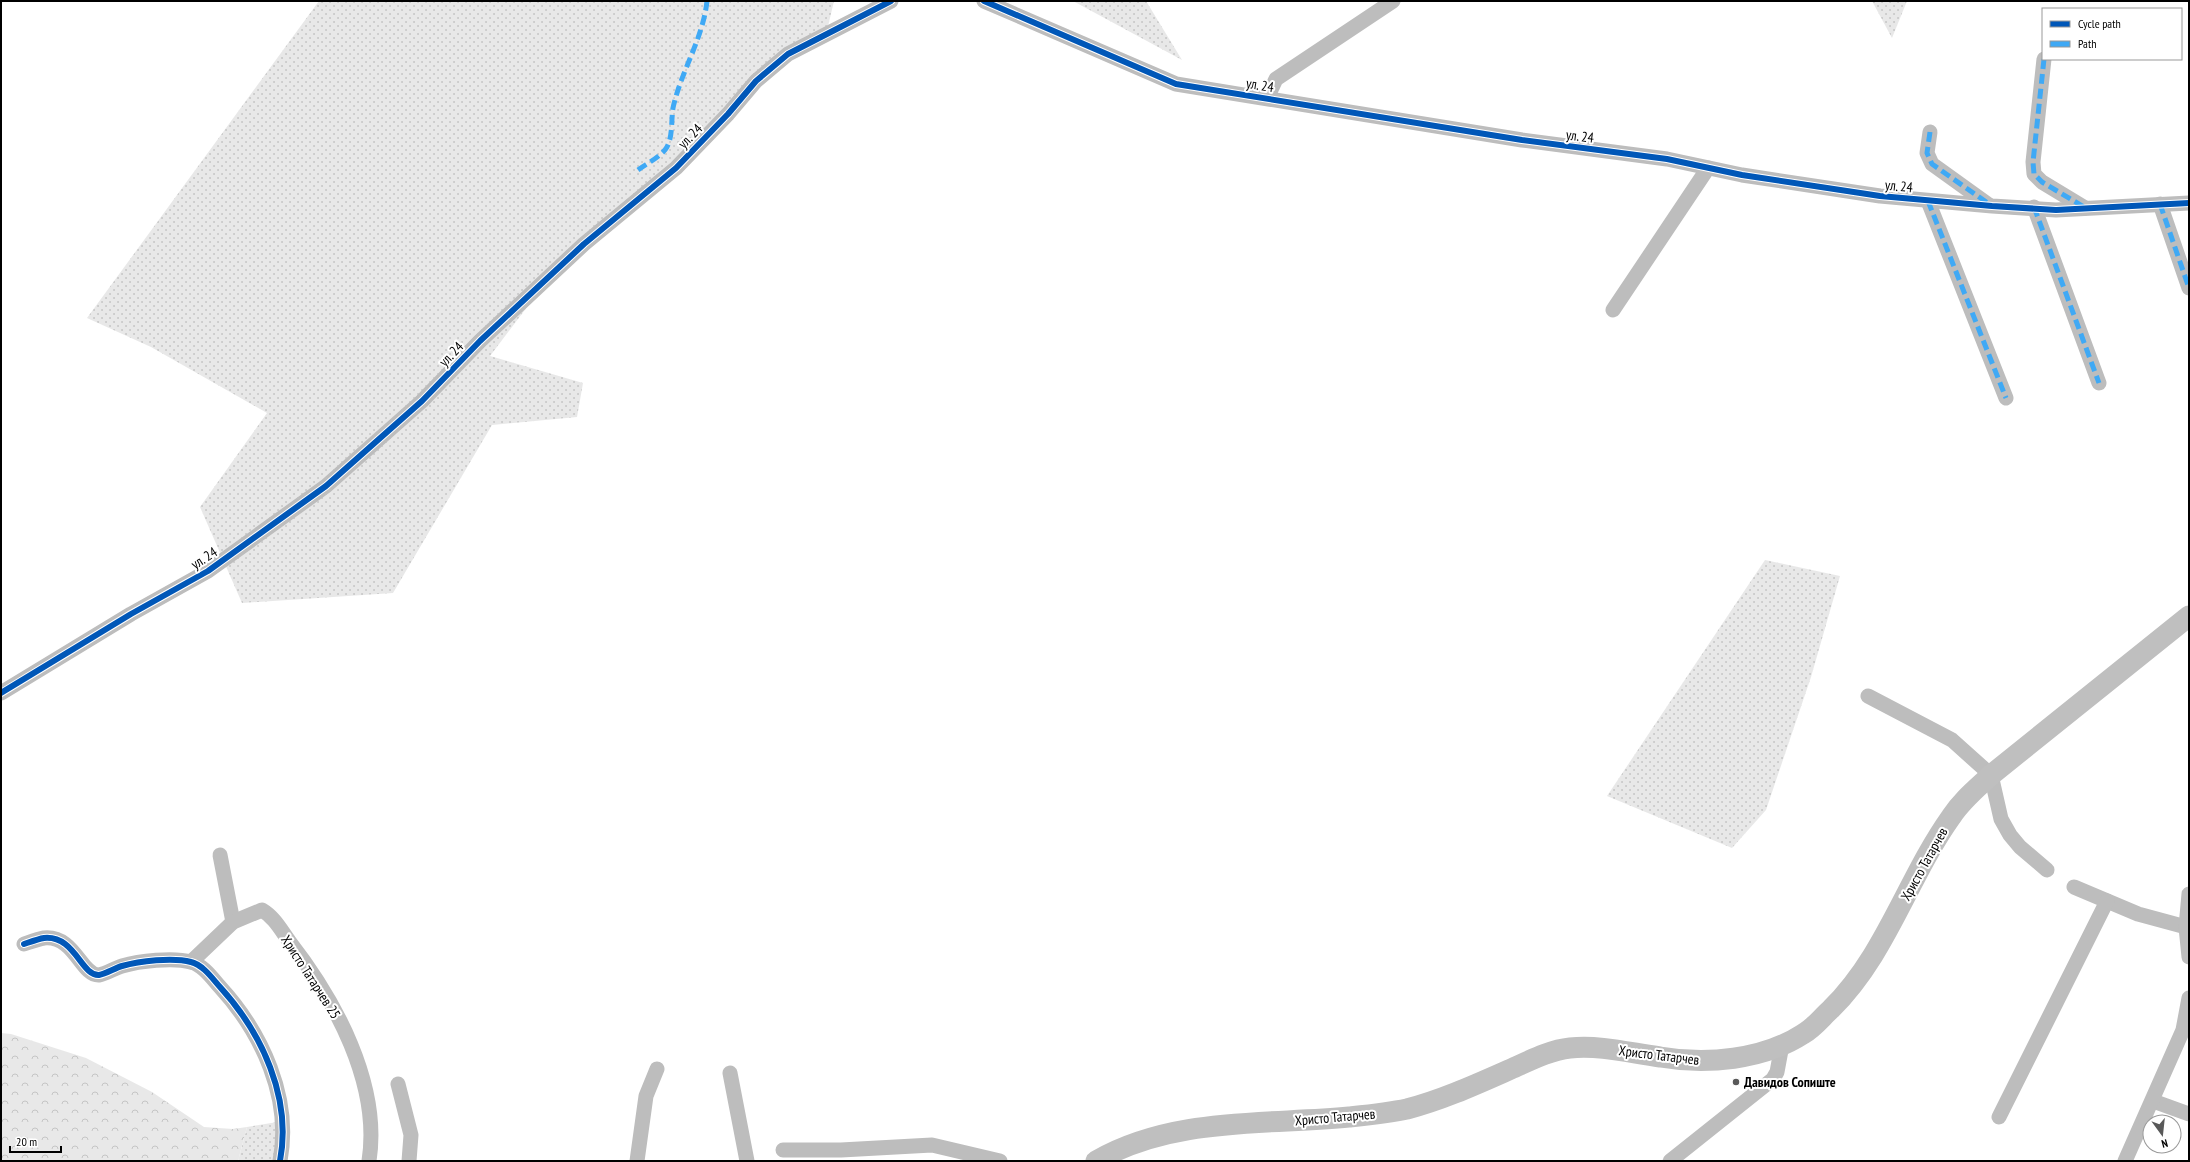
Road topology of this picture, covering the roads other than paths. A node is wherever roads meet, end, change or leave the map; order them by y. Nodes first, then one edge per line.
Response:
1 (891, 1) edge
2 (984, 1) edge
3 (1393, 1) edge
4 (2044, 60) edge
5 (1267, 98) junction
6 (1930, 132) dead end
7 (1708, 168) junction
8 (1928, 201) junction
9 (2189, 203) edge
10 (2160, 204) junction
11 (1992, 206) junction
12 (2034, 207) junction
13 (2085, 208) junction
14 (2189, 288) edge
15 (1613, 310) dead end
16 (2099, 383) dead end
17 (2006, 398) dead end
18 (2189, 616) edge
19 (1, 693) edge
20 (1868, 696) dead end
21 (1991, 774) junction
22 (220, 855) dead end
23 (2047, 870) dead end
24 (2074, 887) dead end
25 (2107, 901) junction
26 (2189, 904) edge
27 (233, 922) junction
28 (2186, 927) junction
29 (24, 944) dead end
30 (2189, 957) edge
31 (191, 962) junction
32 (2189, 998) edge
33 (2186, 1031) edge
34 (1782, 1045) junction
35 (657, 1069) dead end
36 (730, 1073) dead end
37 (398, 1084) dead end
38 (2153, 1101) junction
39 (2189, 1114) edge
40 (1999, 1117) dead end
41 (783, 1150) dead end
42 (2129, 1160) edge
43 (280, 1161) edge
44 (369, 1161) edge
45 (409, 1161) edge
46 (636, 1161) edge
47 (747, 1161) edge
48 (1000, 1161) edge
49 (1096, 1161) edge
50 (1670, 1161) edge

1 - 19 street, ул. 24
2 - 5 street, ул. 24
3 - 5 street
4 - 13 street
5 - 7 street, ул. 24
6 - 11 street
7 - 8 street, ул. 24
7 - 15 street
8 - 11 street, ул. 24
8 - 17 street
9 - 10 street, ул. 24
10 - 13 street, ул. 24
10 - 14 street
11 - 12 street, ул. 24
12 - 13 street, ул. 24
12 - 16 street
18 - 21 main road, Христо Татарчев
20 - 21 street
21 - 23 street
21 - 34 main road, Христо Татарчев
22 - 27 street
24 - 25 street
25 - 28 street
25 - 40 street
26 - 28 street
27 - 31 street, Христо Татарчев 25
27 - 44 street, Христо Татарчев 25
28 - 30 street
29 - 31 street
31 - 43 street
32 - 33 street
33 - 38 street
34 - 49 main road, Христо Татарчев
34 - 50 street
35 - 46 street
36 - 47 street
37 - 45 street
38 - 39 street
38 - 42 street
41 - 48 street

